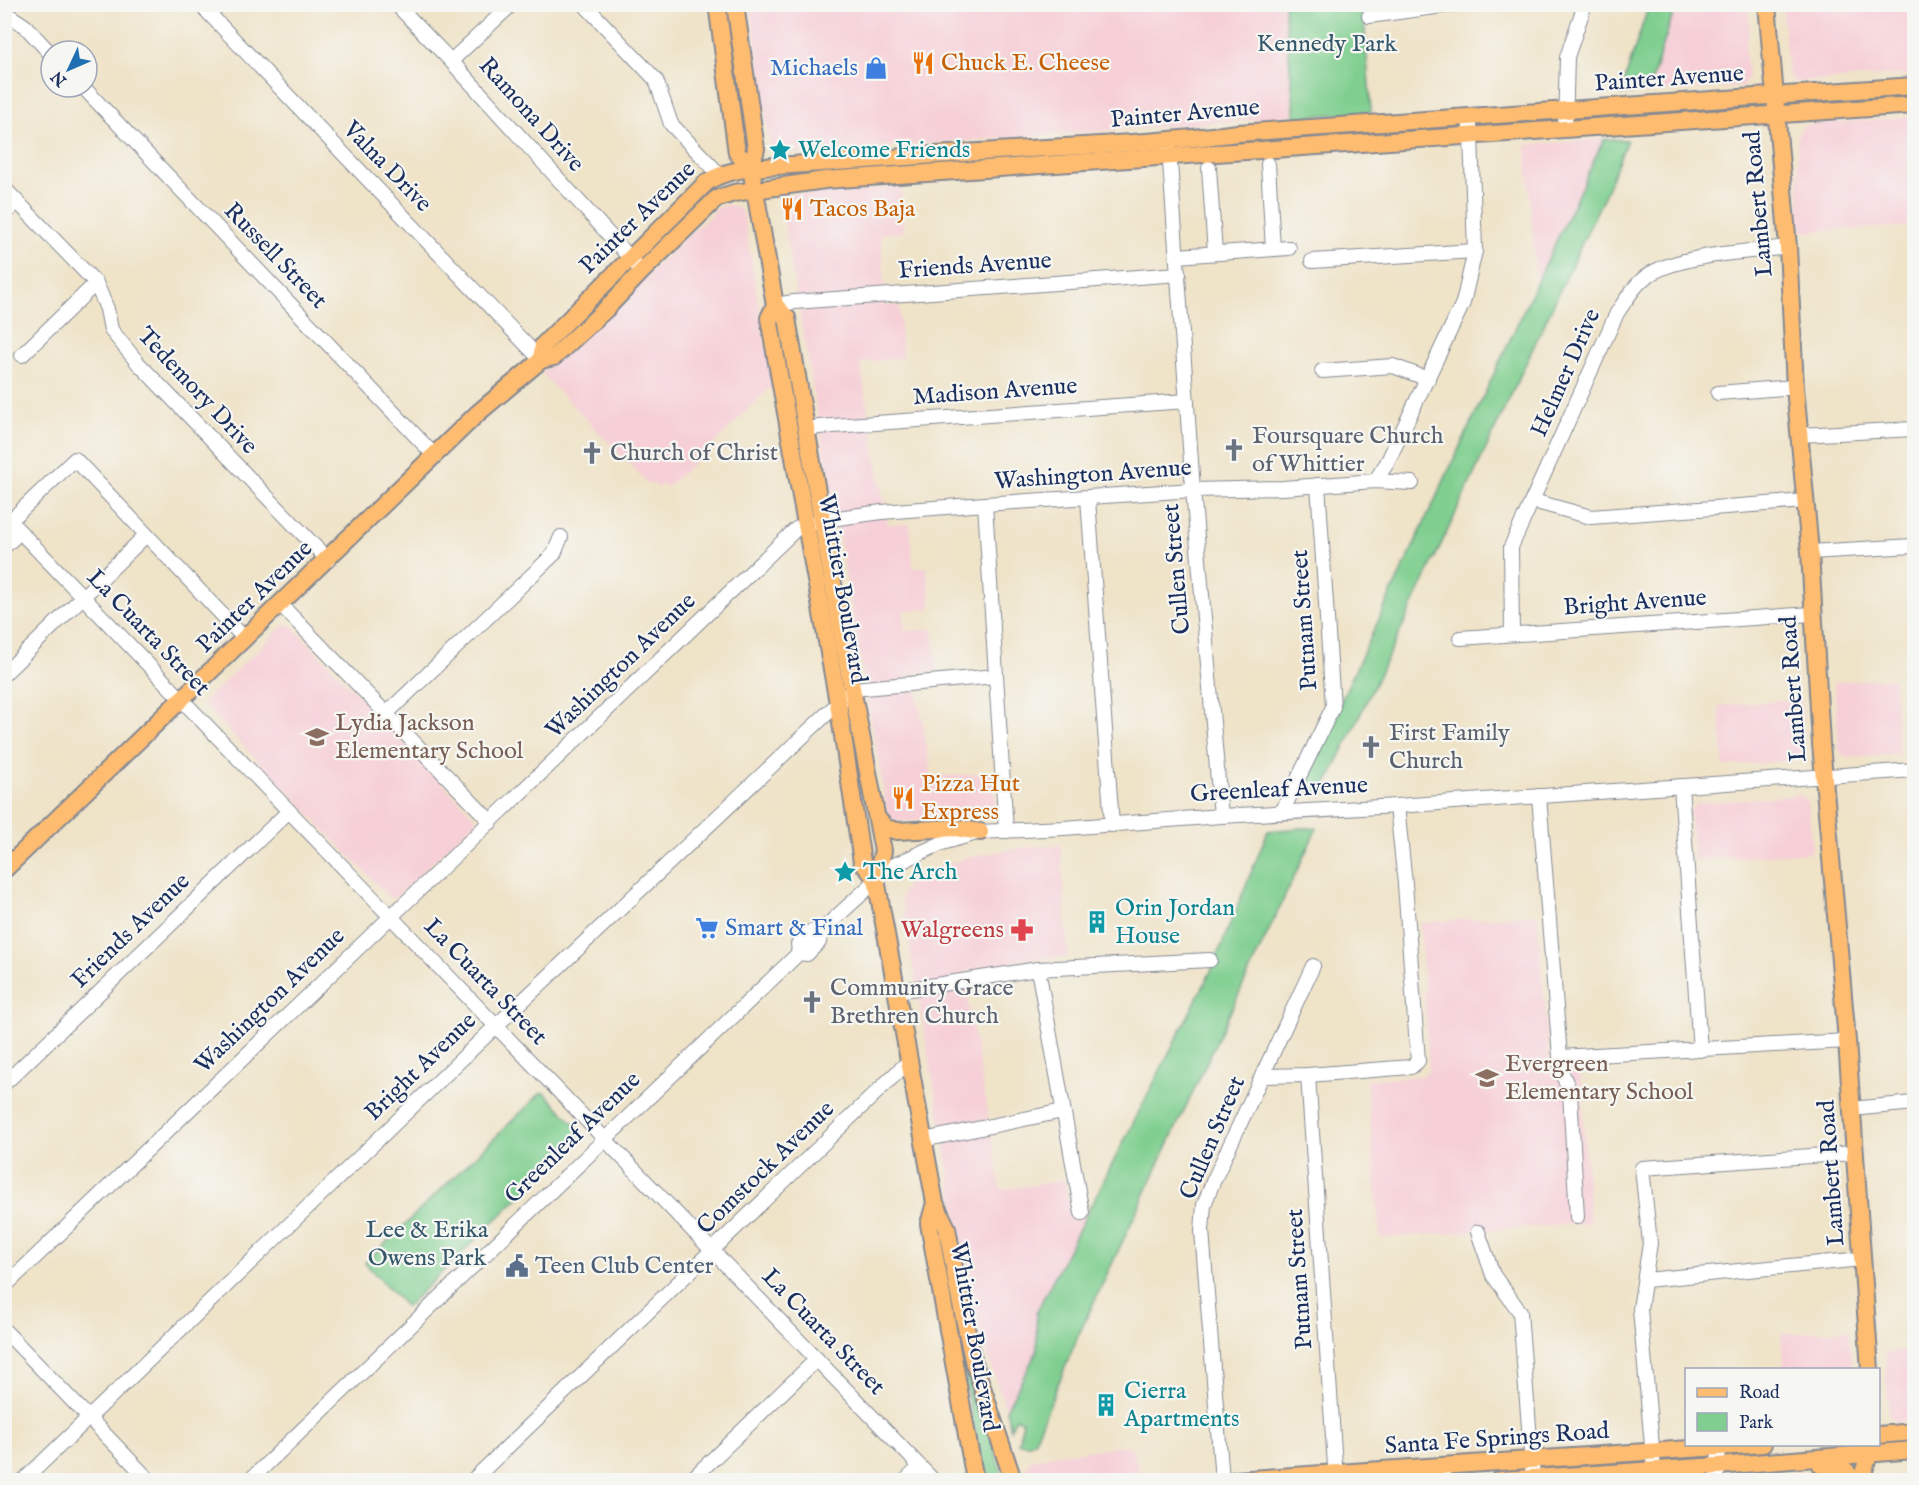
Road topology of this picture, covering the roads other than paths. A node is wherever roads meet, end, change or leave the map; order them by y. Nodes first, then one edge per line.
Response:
1 (200, 4) edge
2 (396, 4) edge
3 (512, 4) edge
4 (584, 4) edge
5 (717, 4) edge
6 (735, 4) edge
7 (1457, 4) edge
8 (1585, 4) edge
9 (1767, 4) edge
10 (4, 12) edge
11 (1369, 16) dead end
12 (39, 41) edge
13 (451, 61) junction
14 (1914, 86) edge
15 (1774, 96) junction
16 (94, 99) edge
17 (1914, 105) edge
18 (1565, 110) junction
19 (1775, 115) junction
20 (1470, 127) junction
21 (1565, 128) junction
22 (1118, 143) junction
23 (1169, 147) junction
24 (1067, 163) junction
25 (1268, 164) dead end
26 (751, 168) junction
27 (1209, 168) dead end
28 (719, 174) junction
29 (4, 188) edge
30 (754, 190) junction
31 (17, 202) junction
32 (4, 214) edge
33 (1788, 247) junction
34 (1289, 248) dead end
35 (1273, 249) junction
36 (1475, 250) junction
37 (1215, 253) junction
38 (1177, 256) junction
39 (629, 258) junction
40 (1312, 261) dead end
41 (642, 271) junction
42 (1179, 274) junction
43 (96, 284) junction
44 (775, 305) junction
45 (22, 356) dead end
46 (541, 360) junction
47 (1322, 371) dead end
48 (1428, 379) junction
49 (1795, 387) junction
50 (1718, 393) dead end
51 (1187, 401) junction
52 (1914, 429) edge
53 (806, 430) junction
54 (1800, 435) junction
55 (435, 456) junction
56 (1375, 481) junction
57 (1412, 483) dead end
58 (1318, 485) junction
59 (1193, 490) junction
60 (1088, 499) junction
61 (1533, 501) junction
62 (1806, 501) junction
63 (985, 504) junction
64 (7, 518) edge
65 (823, 520) junction
66 (806, 525) junction
67 (20, 532) junction
68 (146, 535) junction
69 (561, 537) dead end
70 (1914, 546) edge
71 (4, 547) edge
72 (1810, 552) junction
73 (328, 560) junction
74 (82, 597) junction
75 (281, 604) junction
76 (1812, 614) junction
77 (1512, 634) junction
78 (1461, 638) dead end
79 (245, 639) junction
80 (4, 675) edge
81 (996, 676) junction
82 (853, 689) junction
83 (182, 701) junction
84 (838, 703) junction
85 (387, 713) junction
86 (1914, 770) edge
87 (1824, 777) junction
88 (1681, 786) junction
89 (1539, 796) junction
90 (1397, 806) junction
91 (289, 811) junction
92 (1282, 812) junction
93 (1221, 816) junction
94 (877, 818) junction
95 (491, 822) junction
96 (1112, 825) junction
97 (1006, 831) junction
98 (980, 832) junction
99 (4, 870) edge
100 (876, 879) junction
101 (391, 917) junction
102 (1210, 960) dead end
103 (1313, 966) dead end
104 (1038, 969) junction
105 (897, 991) junction
106 (496, 1026) junction
107 (1846, 1041) junction
108 (1700, 1050) junction
109 (1560, 1058) junction
110 (909, 1062) junction
111 (1308, 1075) junction
112 (1264, 1076) junction
113 (4, 1084) edge
114 (1914, 1103) edge
115 (1851, 1109) junction
116 (1063, 1111) junction
117 (605, 1139) junction
118 (923, 1140) junction
119 (1853, 1153) junction
120 (934, 1203) junction
121 (1082, 1213) dead end
122 (1578, 1217) dead end
123 (1478, 1232) dead end
124 (713, 1250) junction
125 (1862, 1259) junction
126 (1646, 1280) junction
127 (4, 1287) edge
128 (4, 1330) edge
129 (817, 1359) junction
130 (1870, 1368) edge
131 (89, 1419) junction
132 (1914, 1432) edge
133 (1880, 1435) edge
134 (1741, 1446) edge
135 (1719, 1448) junction
136 (1871, 1449) edge
137 (1914, 1450) edge
138 (1532, 1461) junction
139 (1654, 1461) junction
140 (1770, 1461) junction
141 (921, 1467) junction
142 (1717, 1473) edge
143 (1443, 1474) edge
144 (1014, 1476) edge
145 (1336, 1477) edge
146 (1314, 1478) edge
147 (1533, 1478) junction
148 (24, 1480) edge
149 (149, 1480) edge
150 (250, 1480) edge
151 (473, 1480) edge
152 (691, 1480) edge
153 (906, 1480) edge
154 (933, 1480) edge
155 (976, 1480) edge
156 (1222, 1480) edge
157 (1235, 1480) edge
158 (1500, 1480) edge
159 (1851, 1480) edge
160 (1861, 1480) edge

1 - 46 street, Valna Drive
2 - 13 street, Ramona Drive
3 - 13 street
4 - 28 street
5 - 26 main road, Whittier Boulevard
6 - 26 main road, Whittier Boulevard
7 - 11 street
8 - 18 street
9 - 15 main road, Lambert Road
10 - 12 street
13 - 39 street, Ramona Drive
14 - 15 main road, Painter Avenue
15 - 18 main road, Painter Avenue
15 - 19 main road, Lambert Road
16 - 55 street, Russell Street
17 - 19 main road, Painter Avenue
18 - 20 main road, Painter Avenue
18 - 21 street
19 - 21 main road, Painter Avenue
19 - 33 main road, Lambert Road
20 - 21 main road, Painter Avenue
20 - 23 main road, Painter Avenue
20 - 36 street
22 - 23 main road, Painter Avenue
22 - 24 main road
22 - 26 main road, Painter Avenue
23 - 24 main road, Painter Avenue
23 - 38 street, Cullen Street
24 - 30 main road, Painter Avenue
25 - 35 street
26 - 28 main road, Painter Avenue
26 - 30 main road, Whittier Boulevard
27 - 37 street
28 - 39 main road, Painter Avenue
29 - 31 street, Tedemory Drive
30 - 41 main road, Painter Avenue
30 - 44 main road, Whittier Boulevard
31 - 32 street
31 - 43 street, Tedemory Drive
33 - 49 main road, Lambert Road
33 - 61 street, Helmer Drive
34 - 35 street
35 - 37 street
36 - 40 street
36 - 48 street
37 - 38 street
38 - 42 street, Cullen Street
39 - 41 street, Ramona Drive
39 - 46 main road, Painter Avenue
41 - 46 main road, Painter Avenue
42 - 44 street, Friends Avenue
42 - 51 street, Cullen Street
43 - 45 street
43 - 73 street, Tedemory Drive
44 - 53 main road, Whittier Boulevard
44 - 66 main road, Whittier Boulevard
46 - 55 main road, Painter Avenue
47 - 48 street
48 - 56 street
49 - 50 street
49 - 54 main road, Lambert Road
51 - 53 street, Madison Avenue
51 - 59 street, Cullen Street
52 - 54 street
53 - 65 main road, Whittier Boulevard
54 - 62 main road, Lambert Road
55 - 73 main road, Painter Avenue
56 - 57 street, Washington Avenue
56 - 58 street, Washington Avenue
58 - 59 street, Washington Avenue
58 - 92 street, Putnam Street
59 - 60 street, Washington Avenue
59 - 93 street, Cullen Street
60 - 63 street, Washington Avenue
60 - 96 street
61 - 62 street
61 - 77 street, Helmer Drive
62 - 72 main road, Lambert Road
63 - 65 street, Washington Avenue
63 - 81 street
64 - 67 street, La Cuarta Street
64 - 68 street
65 - 66 street, Washington Avenue
65 - 82 main road, Whittier Boulevard
66 - 84 main road, Whittier Boulevard
66 - 95 street, Washington Avenue
67 - 71 street
67 - 74 street, La Cuarta Street
68 - 74 street
68 - 79 street
69 - 85 street
70 - 72 street
72 - 76 main road, Lambert Road
73 - 75 main road, Painter Avenue
74 - 80 street
74 - 83 street, La Cuarta Street
75 - 79 main road, Painter Avenue
75 - 85 street
76 - 77 street, Bright Avenue
76 - 87 main road, Lambert Road
77 - 78 street, Bright Avenue
79 - 83 main road, Painter Avenue
81 - 82 street
81 - 97 street
82 - 84 street, Bright Avenue
82 - 94 main road, Whittier Boulevard
83 - 91 street, La Cuarta Street
83 - 99 main road, Painter Avenue
84 - 100 main road, Whittier Boulevard
84 - 106 street, Bright Avenue
85 - 95 street
86 - 87 street, Greenleaf Avenue
87 - 88 street, Greenleaf Avenue
87 - 107 main road, Lambert Road
88 - 89 street, Greenleaf Avenue
88 - 108 street
89 - 90 street, Greenleaf Avenue
89 - 109 street
90 - 92 street, Greenleaf Avenue
90 - 111 street
91 - 101 street, La Cuarta Street
91 - 113 street, Friends Avenue
92 - 93 street, Greenleaf Avenue
93 - 96 street, Greenleaf Avenue
94 - 98 main road
94 - 100 main road, Whittier Boulevard
95 - 101 street, Washington Avenue
96 - 97 street, Greenleaf Avenue
97 - 98 street, Greenleaf Avenue
98 - 100 street, Greenleaf Avenue
100 - 105 main road, Whittier Boulevard
100 - 117 street, Greenleaf Avenue
101 - 106 street, La Cuarta Street
101 - 127 street, Washington Avenue
102 - 104 street
103 - 112 street, Cullen Street
104 - 105 street
104 - 116 street
105 - 110 main road, Whittier Boulevard
106 - 117 street, La Cuarta Street
106 - 131 street, Bright Avenue
107 - 108 street
107 - 115 main road, Lambert Road
108 - 109 street
109 - 122 street
110 - 118 main road, Whittier Boulevard
110 - 124 street, Comstock Avenue
111 - 112 street
111 - 145 street, Putnam Street
112 - 156 street, Cullen Street
114 - 115 street
115 - 119 main road, Lambert Road
116 - 118 street
116 - 121 street
117 - 124 street, La Cuarta Street
117 - 150 street, Greenleaf Avenue
118 - 120 main road, Whittier Boulevard
119 - 125 main road, Lambert Road
119 - 126 street
120 - 144 main road, Whittier Boulevard
120 - 155 main road, Whittier Boulevard
123 - 138 street
124 - 129 street, La Cuarta Street
124 - 151 street, Comstock Avenue
125 - 126 street
125 - 130 main road, Lambert Road
126 - 139 street
128 - 131 street
129 - 141 street, La Cuarta Street
129 - 152 street
131 - 148 street, Bright Avenue
131 - 149 street
132 - 133 main road
134 - 135 main road, Santa Fe Springs Road
135 - 139 main road, Santa Fe Springs Road
135 - 142 street
136 - 137 main road, Santa Fe Springs Road
136 - 140 main road, Santa Fe Springs Road
136 - 160 main road
138 - 139 main road, Santa Fe Springs Road
138 - 143 main road, Santa Fe Springs Road
138 - 147 street
139 - 142 main road, Santa Fe Springs Road
139 - 147 main road, Santa Fe Springs Road
140 - 142 main road, Santa Fe Springs Road
140 - 159 main road
141 - 153 street
141 - 154 street, La Cuarta Street
143 - 145 main road, Santa Fe Springs Road
145 - 146 main road, Santa Fe Springs Road
146 - 157 main road, Santa Fe Springs Road
147 - 158 main road, Santa Fe Springs Road

